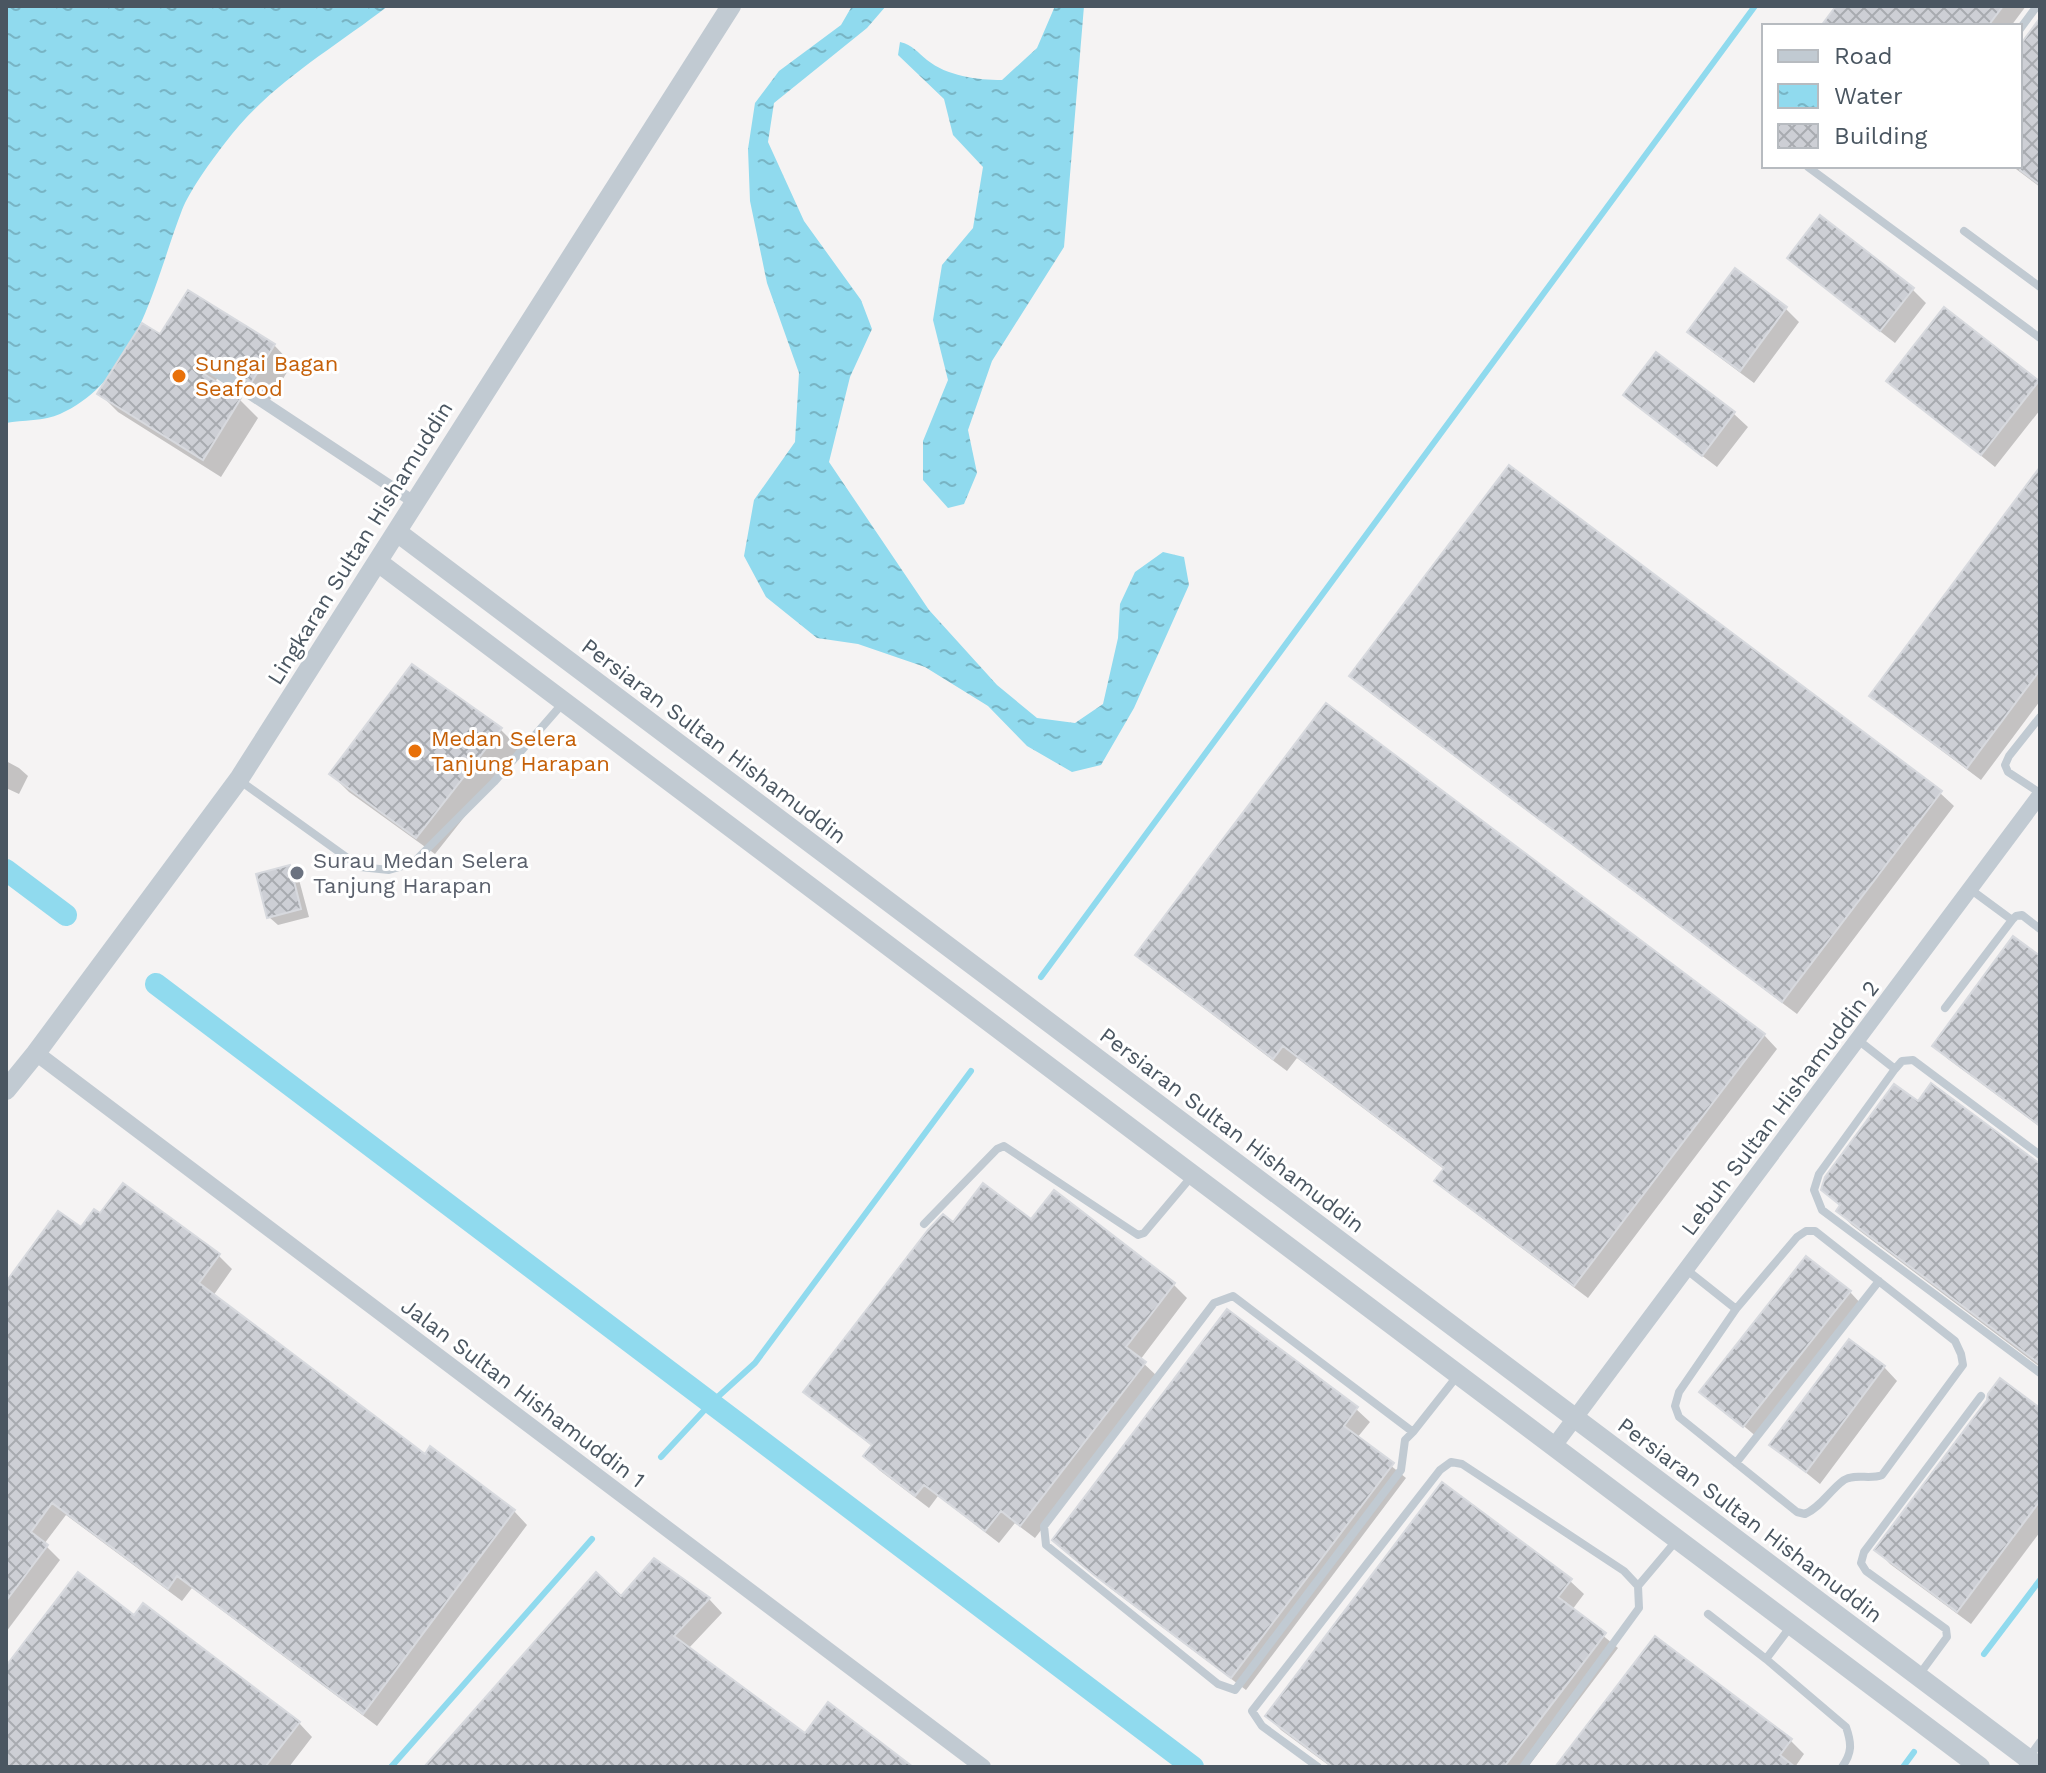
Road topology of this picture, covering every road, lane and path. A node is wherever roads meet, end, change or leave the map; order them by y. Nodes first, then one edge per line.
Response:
1 (731, 6) edge
2 (2037, 6) edge
3 (2022, 26) edge
4 (1809, 168) edge
5 (1964, 231) dead end
6 (2040, 287) edge
7 (2040, 338) edge
8 (207, 365) dead end
9 (414, 502) junction
10 (397, 532) junction
11 (378, 562) junction
12 (564, 702) junction
13 (2040, 717) edge
14 (239, 779) junction
15 (739, 789) junction
16 (2040, 794) edge
17 (719, 818) junction
18 (1970, 889) junction
19 (2012, 920) junction
20 (2040, 929) edge
21 (1945, 1008) dead end
22 (1858, 1040) junction
23 (36, 1053) junction
24 (1895, 1069) junction
25 (6, 1090) edge
26 (2040, 1155) edge
27 (1193, 1175) junction
28 (924, 1224) dead end
29 (1687, 1270) junction
30 (1879, 1281) junction
31 (1736, 1309) junction
32 (2040, 1373) edge
33 (1458, 1375) junction
34 (1981, 1396) dead end
35 (1576, 1419) junction
36 (1413, 1432) junction
37 (1554, 1446) junction
38 (1736, 1463) junction
39 (1677, 1539) junction
40 (1638, 1586) junction
41 (1708, 1614) dead end
42 (1791, 1625) junction
43 (1766, 1659) junction
44 (1918, 1676) junction
45 (2032, 1759) edge
46 (979, 1766) edge
47 (1318, 1767) edge
48 (1523, 1767) edge
49 (1842, 1767) edge
50 (1980, 1767) edge

1 - 9 street, Lingkaran Sultan Hishamuddin
2 - 3 lane
4 - 7 lane
5 - 6 lane
8 - 9 street
9 - 10 street, Lingkaran Sultan Hishamuddin
10 - 11 street, Lingkaran Sultan Hishamuddin
10 - 15 street, Persiaran Sultan Hishamuddin
11 - 12 street
11 - 14 street, Lingkaran Sultan Hishamuddin
12 - 14 lane
12 - 17 street
13 - 16 lane
14 - 23 street, Lingkaran Sultan Hishamuddin
15 - 17 street
15 - 35 street, Persiaran Sultan Hishamuddin
16 - 18 street, Lebuh Sultan Hishamuddin 2
17 - 27 street
18 - 19 lane
18 - 22 street, Lebuh Sultan Hishamuddin 2
19 - 20 lane
19 - 21 lane
22 - 24 lane
22 - 29 street, Lebuh Sultan Hishamuddin 2
23 - 25 street, Lingkaran Sultan Hishamuddin
23 - 46 street, Jalan Sultan Hishamuddin 1
24 - 26 lane
24 - 32 lane
27 - 28 lane
27 - 33 street
29 - 31 lane
29 - 35 street, Lebuh Sultan Hishamuddin 2
30 - 31 lane
30 - 38 lane
30 - 38 lane
31 - 38 lane
33 - 36 lane
33 - 37 street
34 - 44 lane
35 - 37 street, Lebuh Sultan Hishamuddin 2
35 - 44 street, Persiaran Sultan Hishamuddin
36 - 36 lane
37 - 39 street
39 - 40 lane
39 - 42 street
40 - 47 lane
40 - 48 lane
41 - 43 lane
42 - 43 lane
42 - 50 street
43 - 49 lane
44 - 45 street, Persiaran Sultan Hishamuddin

